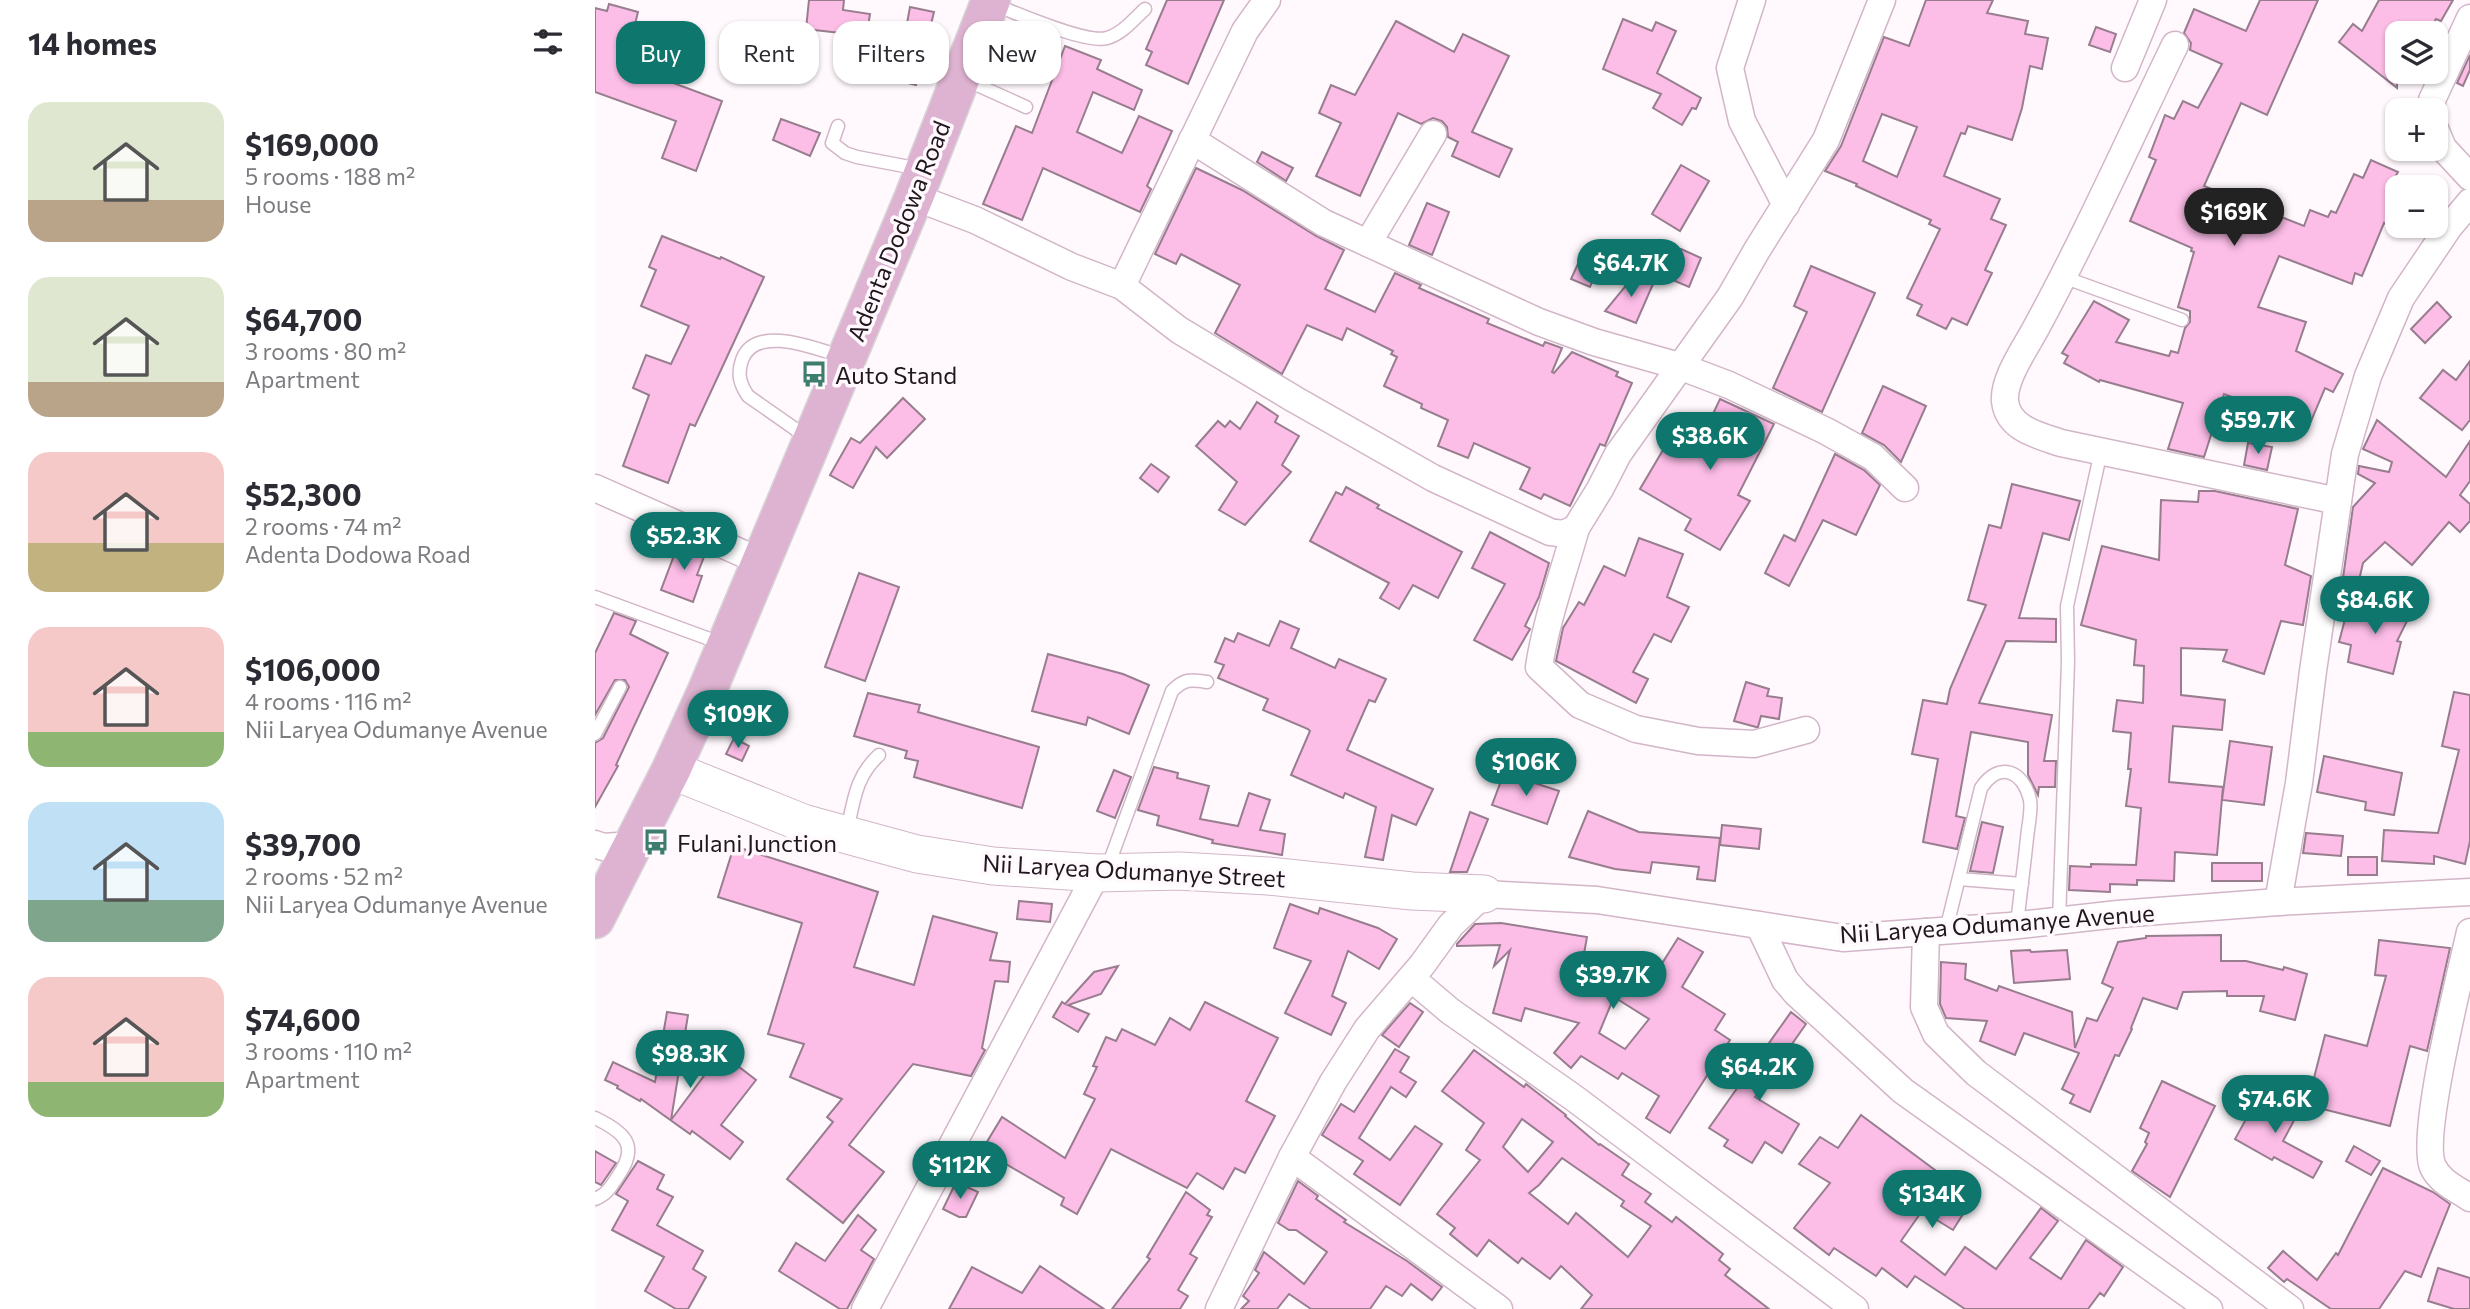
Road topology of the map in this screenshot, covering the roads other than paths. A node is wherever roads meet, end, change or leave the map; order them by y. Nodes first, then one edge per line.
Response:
1 (1267, 0) edge
2 (1752, 0) edge
3 (1882, 0) edge
4 (2153, 0) edge
5 (990, 1) edge
6 (1146, 9) dead end
7 (2470, 18) edge
8 (2175, 45) dead end
9 (2125, 68) dead end
10 (961, 77) junction
11 (2433, 98) edge
12 (1026, 107) dead end
13 (838, 126) dead end
14 (1433, 134) dead end
15 (1192, 139) junction
16 (2448, 153) edge
17 (2470, 177) edge
18 (919, 183) junction
19 (2470, 202) edge
20 (1786, 205) junction
21 (1368, 243) junction
22 (2063, 277) junction
23 (1122, 286) junction
24 (2182, 320) dead end
25 (845, 358) junction
26 (1679, 366) junction
27 (811, 440) junction
28 (2101, 451) junction
29 (595, 488) edge
30 (1905, 488) dead end
31 (2338, 501) junction
32 (1576, 528) junction
33 (762, 562) junction
34 (595, 597) edge
35 (726, 646) junction
36 (1207, 682) dead end
37 (620, 687) dead end
38 (1806, 730) dead end
39 (595, 734) edge
40 (879, 755) dead end
41 (671, 770) junction
42 (846, 835) junction
43 (595, 844) edge
44 (633, 845) junction
45 (1101, 873) junction
46 (1959, 879) junction
47 (2022, 884) junction
48 (2470, 892) edge
49 (1484, 894) junction
50 (2278, 902) junction
51 (595, 919) edge
52 (2059, 921) junction
53 (1759, 925) junction
54 (2017, 925) junction
55 (1936, 931) junction
56 (2470, 932) edge
57 (1411, 978) junction
58 (595, 1118) edge
59 (1292, 1157) junction
60 (2470, 1198) edge
61 (595, 1199) edge
62 (865, 1309) edge
63 (1219, 1309) edge
64 (1499, 1309) edge
65 (1855, 1309) edge
66 (2209, 1309) edge
67 (2290, 1309) edge

1 - 15 street
2 - 20 street
3 - 20 street
4 - 9 street
5 - 6 lane
5 - 10 main road, Adenta Dodowa Road
7 - 11 street
8 - 22 street
10 - 12 lane
10 - 18 main road, Adenta Dodowa Road
13 - 18 lane
14 - 21 street
15 - 21 street
15 - 23 street
16 - 17 street
18 - 23 street
18 - 25 main road, Adenta Dodowa Road
19 - 31 street
20 - 26 street
21 - 26 street
22 - 24 lane
22 - 28 street
23 - 32 street
25 - 27 main road, Adenta Dodowa Road
25 - 27 lane
26 - 30 street
26 - 32 street
27 - 33 main road, Adenta Dodowa Road
28 - 31 street
28 - 52 lane
29 - 33 street
31 - 50 street
32 - 38 street
33 - 35 main road, Adenta Dodowa Road
34 - 35 lane
35 - 41 main road, Adenta Dodowa Road
36 - 45 lane
37 - 39 lane
40 - 42 lane
41 - 42 street, Nii Laryea Odumanye Street
41 - 44 main road, Adenta Dodowa Road
42 - 45 street, Nii Laryea Odumanye Street
43 - 44 street
44 - 51 main road, Adenta Dodowa Road
45 - 49 street, Nii Laryea Odumanye Street
45 - 62 street
46 - 47 lane
46 - 47 lane
46 - 55 lane
47 - 54 lane
48 - 50 street, Nii Laryea Odumanye Avenue
49 - 53 street, Nii Laryea Odumanye Avenue
49 - 57 street
50 - 52 street, Nii Laryea Odumanye Avenue
52 - 54 street, Nii Laryea Odumanye Avenue
53 - 55 street, Nii Laryea Odumanye Avenue
53 - 66 street
54 - 55 street, Nii Laryea Odumanye Avenue
55 - 67 street
56 - 60 street
57 - 59 street
57 - 65 street
58 - 61 lane
59 - 63 street
59 - 64 street

